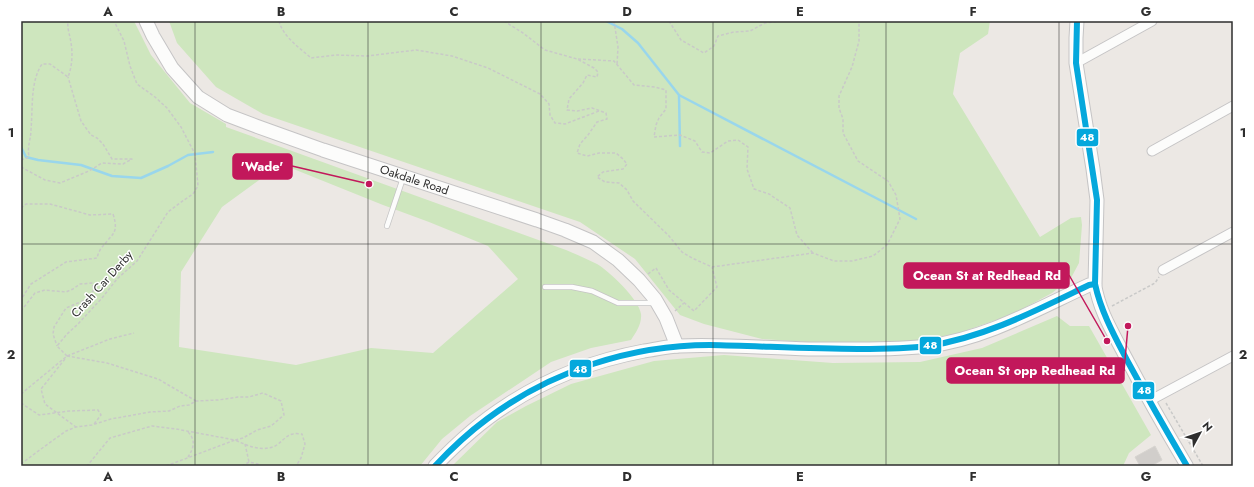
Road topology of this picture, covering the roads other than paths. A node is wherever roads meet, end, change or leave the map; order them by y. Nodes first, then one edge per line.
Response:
1 (146, 21) edge
2 (1077, 21) edge
3 (1152, 21) edge
4 (1076, 63) junction
5 (1233, 106) edge
6 (1152, 151) dead end
7 (403, 176) junction
8 (387, 226) dead end
9 (1233, 232) edge
10 (1163, 270) road end
11 (1095, 284) junction
12 (545, 287) dead end
13 (657, 303) junction
14 (677, 346) junction
15 (1233, 356) edge
16 (1149, 401) junction
17 (435, 466) edge
18 (1187, 466) edge

1 - 7 main road, Oakdale Road
2 - 4 main road
3 - 4 street
4 - 11 main road
5 - 6 street
7 - 8 lane
7 - 13 main road, Oakdale Road
9 - 10 street
11 - 14 main road
11 - 16 street
12 - 13 lane
13 - 14 main road, Oakdale Road
14 - 17 main road
15 - 16 street
16 - 18 street

